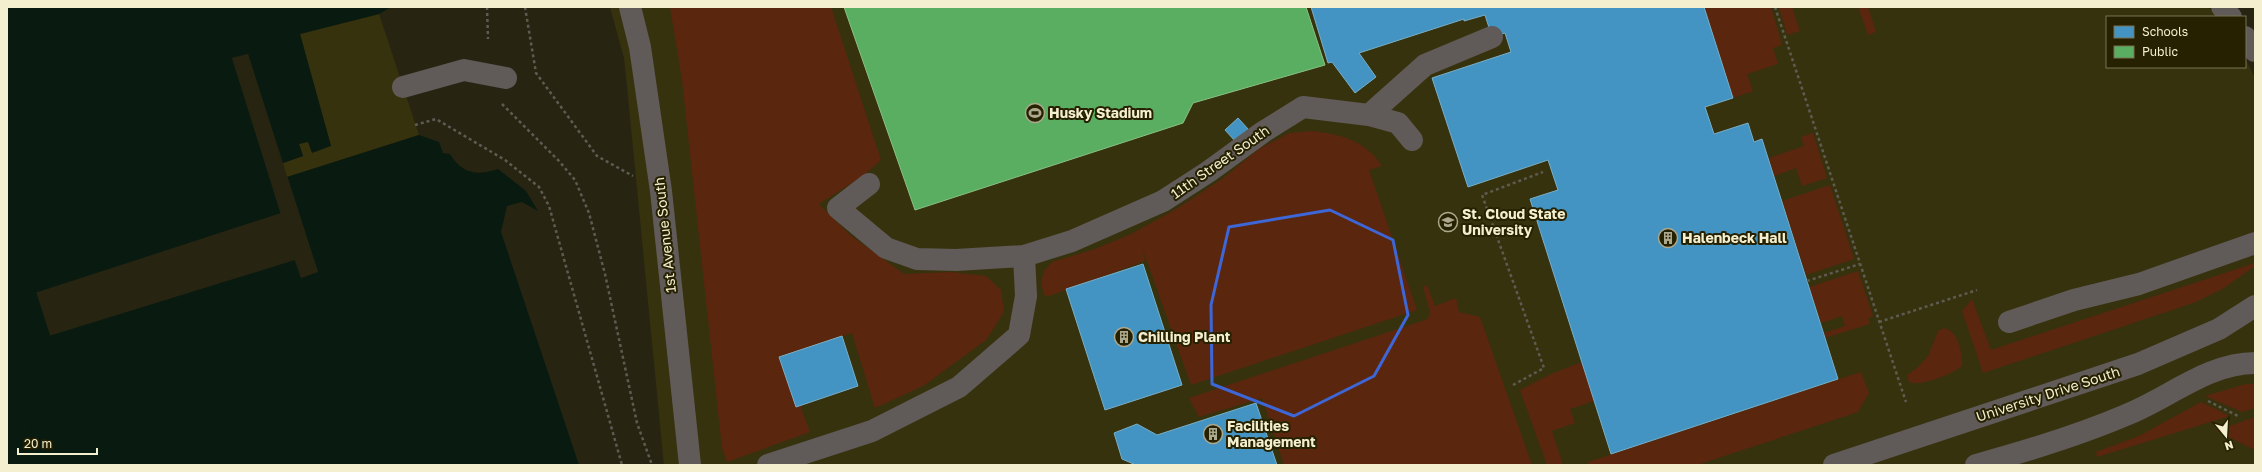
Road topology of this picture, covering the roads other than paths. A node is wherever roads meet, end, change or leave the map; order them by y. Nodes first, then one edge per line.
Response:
1 (630, 7) edge
2 (2222, 7) edge
3 (2229, 16) edge
4 (1492, 38) dead end
5 (2246, 38) edge
6 (2255, 51) edge
7 (506, 78) dead end
8 (403, 87) dead end
9 (1369, 115) junction
10 (1412, 140) dead end
11 (869, 184) dead end
12 (2255, 243) edge
13 (1024, 256) junction
14 (2255, 306) edge
15 (2009, 322) dead end
16 (2255, 363) edge
17 (690, 465) edge
18 (768, 465) edge
19 (1834, 465) edge
20 (1976, 465) edge

1 - 17 street, 1st Avenue South
2 - 3 street
4 - 9 street
5 - 6 street
7 - 8 street
9 - 10 street, 11th Street South
9 - 13 street, 11th Street South
11 - 13 street, 11th Street South
12 - 15 street
13 - 18 street
14 - 19 street, University Drive South
16 - 20 street

